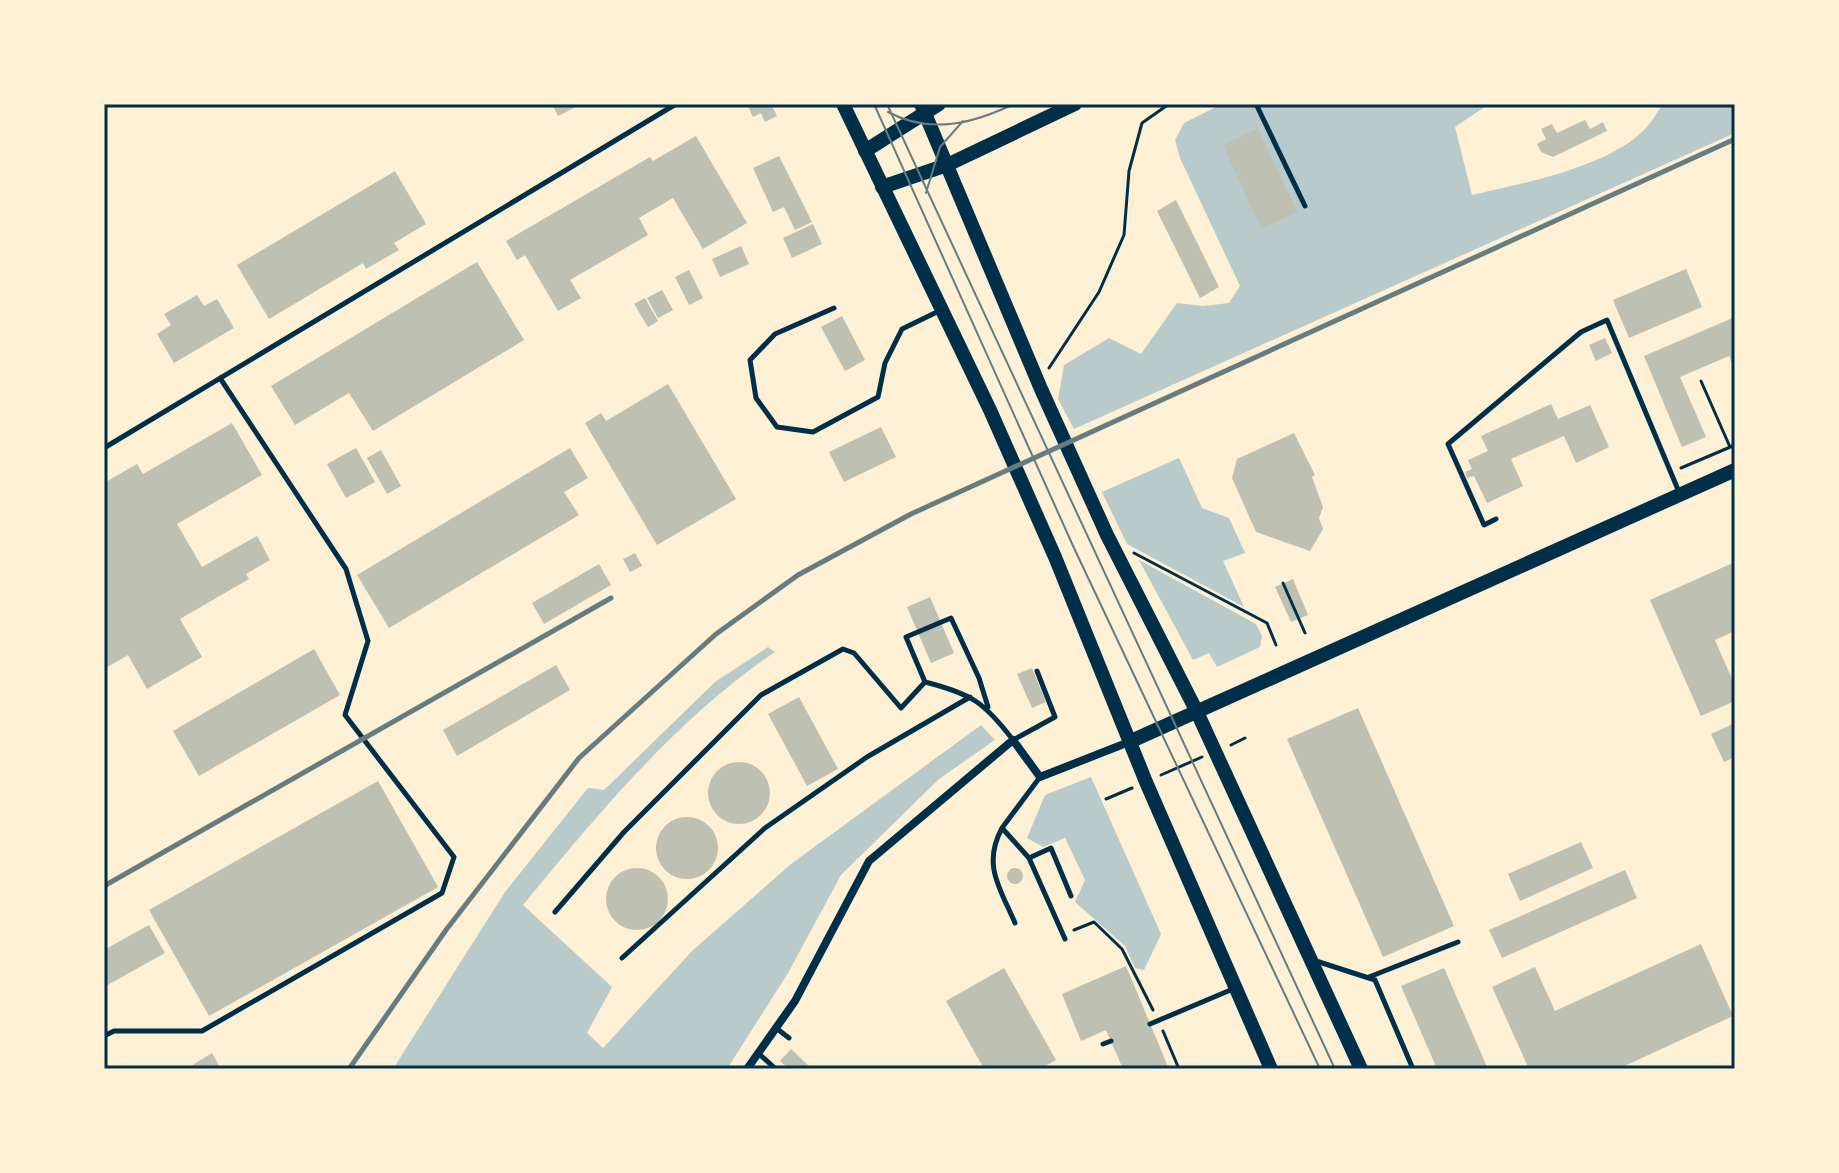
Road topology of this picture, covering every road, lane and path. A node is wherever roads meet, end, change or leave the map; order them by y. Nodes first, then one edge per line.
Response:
1 (676, 104) edge
2 (843, 104) edge
3 (939, 104) edge
4 (1075, 104) edge
5 (1169, 104) edge
6 (1256, 104) edge
7 (923, 107) edge
8 (865, 151) junction
9 (947, 165) junction
10 (882, 187) junction
11 (1305, 206) dead end
12 (834, 308) dead end
13 (941, 310) junction
14 (1046, 371) dead end
15 (220, 378) junction
16 (1701, 381) dead end
17 (1732, 446) edge
18 (104, 448) edge
19 (1735, 470) edge
20 (1670, 473) junction
21 (1680, 495) junction
22 (1496, 519) dead end
23 (1124, 548) dead end
24 (1283, 583) dead end
25 (1305, 633) dead end
26 (1276, 645) dead end
27 (1037, 671) dead end
28 (925, 682) junction
29 (970, 697) junction
30 (988, 707) junction
31 (1197, 712) junction
32 (1245, 738) dead end
33 (1013, 740) junction
34 (1129, 742) junction
35 (1214, 752) junction
36 (1040, 777) junction
37 (1146, 782) junction
38 (1106, 799) dead end
39 (1002, 828) junction
40 (1029, 858) junction
41 (1071, 896) dead end
42 (555, 912) dead end
43 (1015, 923) dead end
44 (1064, 937) joint
45 (1458, 942) dead end
46 (622, 958) dead end
47 (1312, 960) junction
48 (1368, 978) junction
49 (1238, 987) junction
50 (1158, 1021) junction
51 (1150, 1024) dead end
52 (776, 1028) junction
53 (104, 1036) edge
54 (789, 1038) dead end
55 (1111, 1041) dead end
56 (1103, 1044) dead end
57 (758, 1053) junction
58 (747, 1069) edge
59 (776, 1069) edge
60 (1179, 1069) edge
61 (1271, 1069) edge
62 (1361, 1069) edge
63 (1413, 1069) edge

1 - 15 lane
2 - 8 main road
3 - 7 main road
4 - 9 main road
5 - 14 path
6 - 11 lane
7 - 8 main road
7 - 9 main road
8 - 10 main road
9 - 10 main road
9 - 31 main road
10 - 13 main road
12 - 13 lane
13 - 34 main road
15 - 18 lane
15 - 53 lane
16 - 17 path
17 - 20 path
19 - 21 main road
20 - 21 lane
20 - 22 lane
21 - 31 main road
23 - 26 path
24 - 25 path
27 - 33 lane
28 - 29 lane
28 - 30 lane
28 - 42 lane
29 - 30 lane
29 - 46 lane
30 - 33 lane
31 - 34 main road
31 - 35 main road
32 - 35 path
33 - 36 street
33 - 52 street
34 - 36 street
34 - 37 main road
35 - 37 path
35 - 47 main road
36 - 39 lane
37 - 38 path
37 - 49 main road
39 - 40 lane
39 - 43 lane
40 - 41 lane
40 - 44 lane
44 - 50 path
45 - 48 lane
47 - 48 lane
47 - 62 main road
48 - 63 lane
49 - 50 lane
49 - 61 main road
50 - 51 lane
50 - 60 path
52 - 54 lane
52 - 57 street
55 - 56 lane
57 - 58 street
57 - 59 lane

